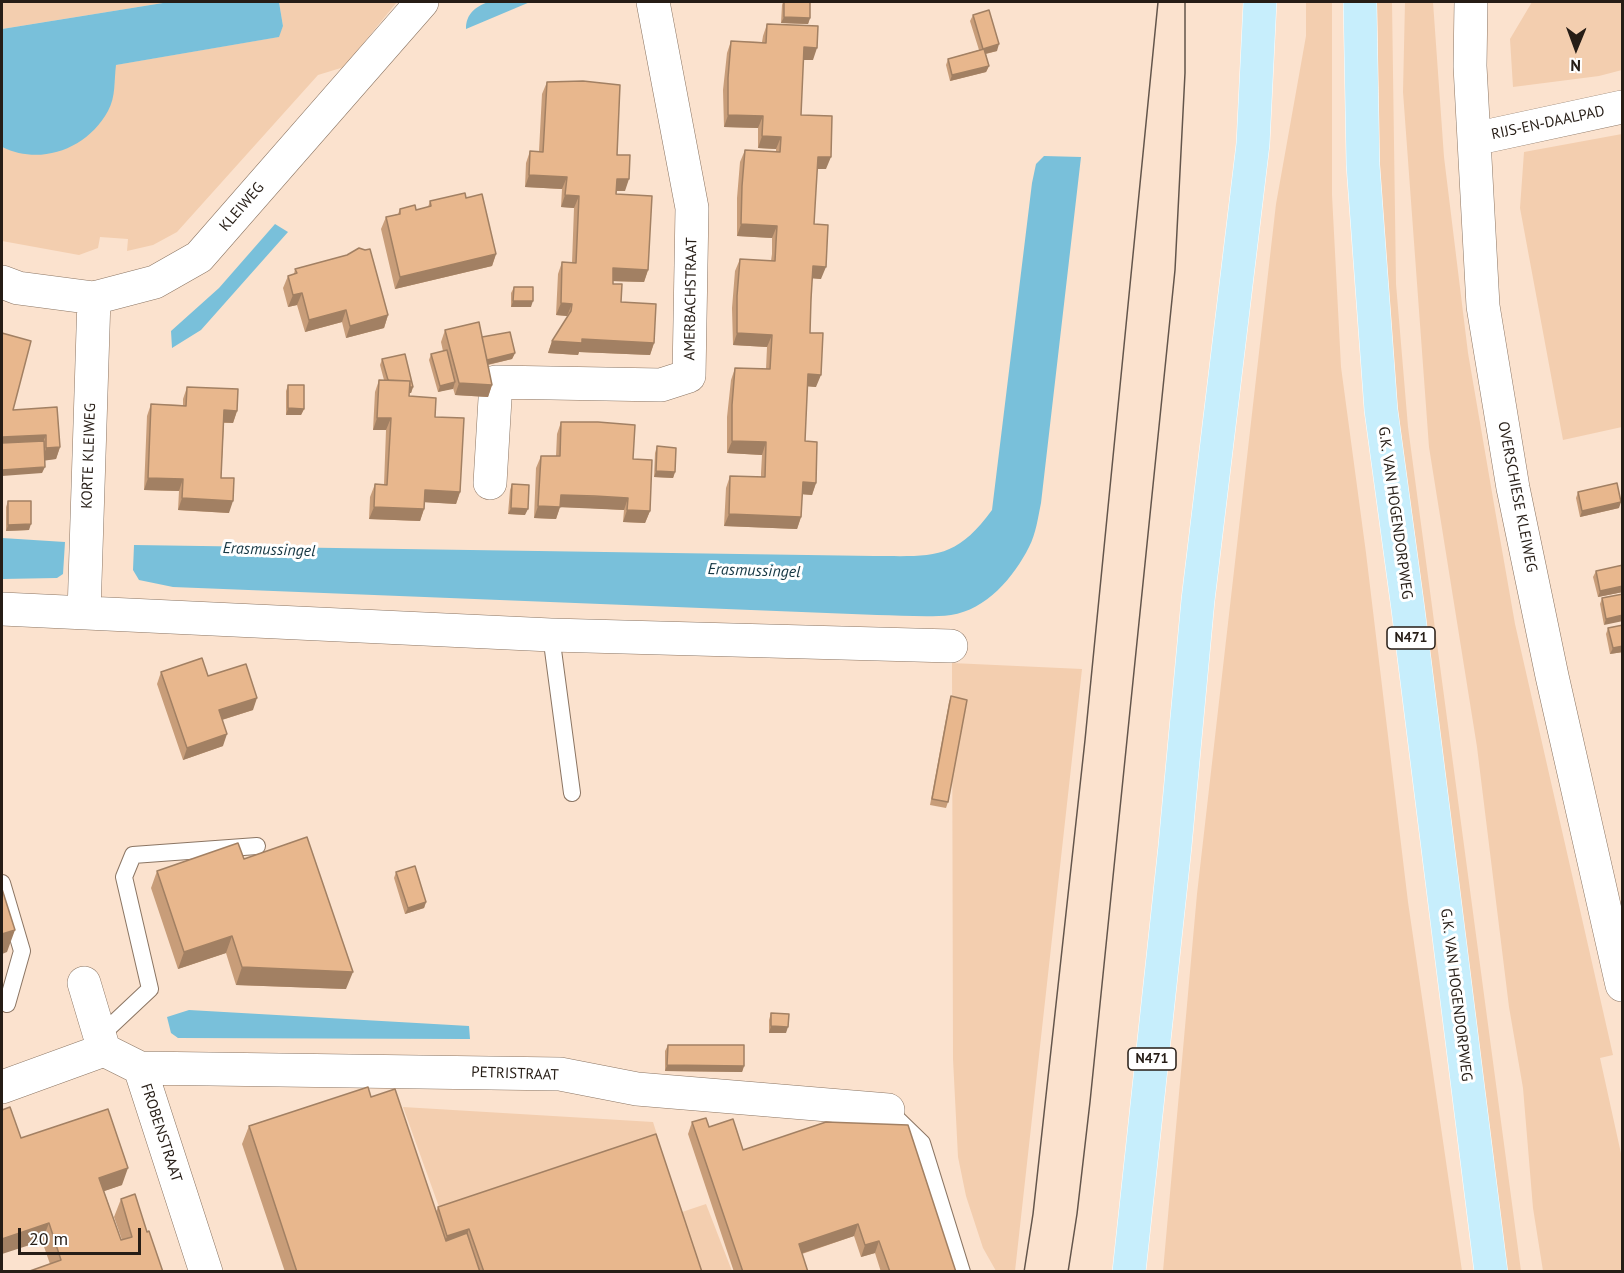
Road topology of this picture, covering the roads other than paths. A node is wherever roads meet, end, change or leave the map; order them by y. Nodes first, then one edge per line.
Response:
1 (422, 2) edge
2 (653, 2) edge
3 (1260, 2) edge
4 (1360, 2) edge
5 (1472, 2) edge
6 (1623, 107) edge
7 (1474, 139) junction
8 (2, 282) edge
9 (94, 298) junction
10 (490, 483) dead end
11 (2, 609) edge
12 (84, 613) junction
13 (551, 635) junction
14 (951, 646) dead end
15 (572, 793) dead end
16 (257, 846) dead end
17 (2, 883) edge
18 (84, 983) dead end
19 (1623, 986) edge
20 (7, 1004) dead end
21 (103, 1043) junction
22 (140, 1068) junction
23 (2, 1087) edge
24 (888, 1110) joint
25 (206, 1272) edge
26 (962, 1272) edge
27 (1130, 1272) edge
28 (1491, 1272) edge

1 - 9 street, KLEIWEG
2 - 10 street, AMERBACHSTRAAT
3 - 27 main road, N471
4 - 28 main road, G.K. VAN HOGENDORPWEG / N471
5 - 7 street, OVERSCHIESE KLEIWEG
6 - 7 street, RIJS-EN-DAALPAD
7 - 19 street, OVERSCHIESE KLEIWEG
8 - 9 street, KLEIWEG
9 - 12 street, KORTE KLEIWEG
11 - 12 street
12 - 13 street
13 - 14 street
13 - 15 lane
16 - 21 lane
17 - 20 lane
18 - 21 street
21 - 22 street, FROBENSTRAAT
21 - 23 street
22 - 24 street, PETRISTRAAT
22 - 25 street, FROBENSTRAAT
24 - 26 lane

